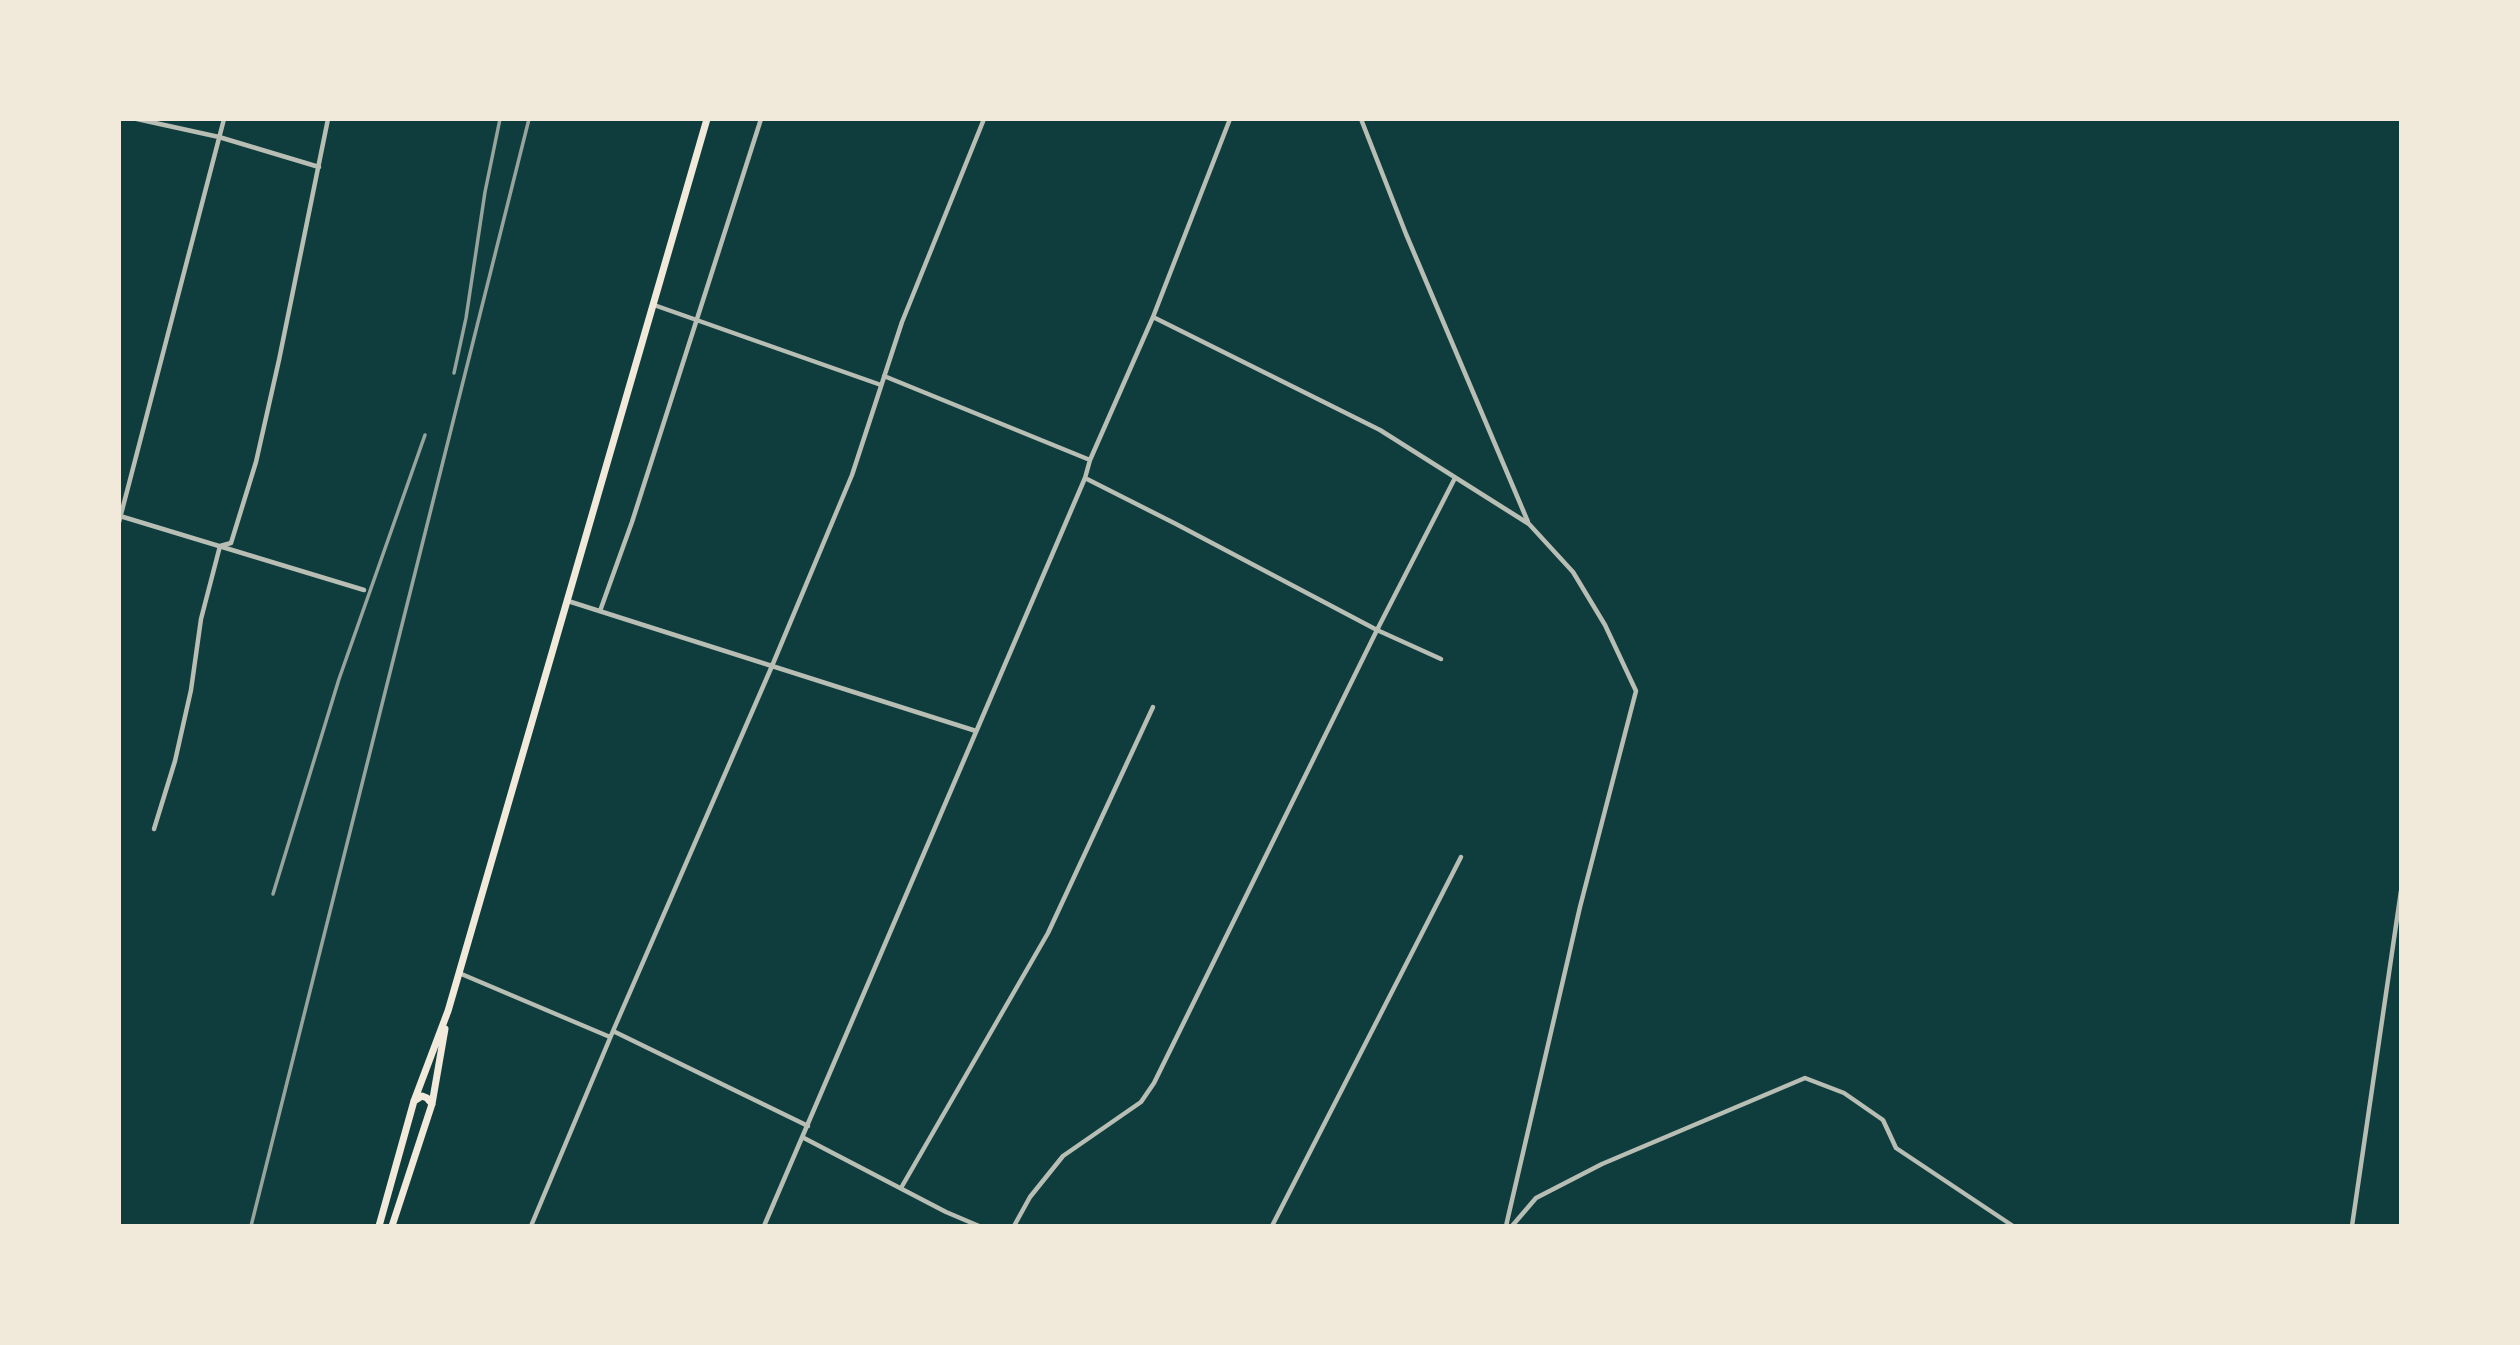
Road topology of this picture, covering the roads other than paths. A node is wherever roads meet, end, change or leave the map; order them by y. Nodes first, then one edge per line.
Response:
1 (137, 119) edge
2 (224, 119) edge
3 (328, 119) edge
4 (707, 119) edge
5 (761, 119) edge
6 (984, 119) edge
7 (1230, 119) edge
8 (1361, 119) edge
9 (219, 137) junction
10 (319, 167) junction
11 (653, 305) junction
12 (1153, 317) junction
13 (696, 321) junction
14 (884, 376) junction
15 (881, 385) junction
16 (1090, 460) junction
17 (1085, 478) junction
18 (1455, 478) junction
19 (120, 516) edge
20 (119, 522) edge
21 (1528, 524) junction
22 (220, 546) junction
23 (364, 590) dead end
24 (567, 601) junction
25 (600, 611) junction
26 (1377, 630) junction
27 (1441, 659) dead end
28 (772, 666) junction
29 (1153, 706) dead end
30 (976, 731) junction
31 (154, 829) dead end
32 (1461, 857) dead end
33 (2401, 891) edge
34 (459, 973) junction
35 (448, 1011) junction
36 (612, 1031) junction
37 (610, 1037) junction
38 (414, 1101) junction
39 (432, 1104) junction
40 (808, 1126) junction
41 (802, 1137) junction
42 (901, 1188) junction
43 (379, 1226) edge
44 (392, 1226) edge
45 (531, 1226) edge
46 (764, 1226) edge
47 (979, 1226) edge
48 (1014, 1226) edge
49 (1272, 1226) edge
50 (1506, 1226) edge
51 (1512, 1226) edge
52 (2013, 1226) edge
53 (2352, 1226) edge

1 - 9 street
2 - 9 street
3 - 10 street
4 - 11 main road
5 - 13 street
6 - 14 street
7 - 12 street
8 - 21 street
9 - 10 street
9 - 19 street
10 - 22 street
11 - 13 street
11 - 24 main road
12 - 16 street
12 - 18 street
13 - 15 street
13 - 25 street
14 - 15 street
14 - 16 street
15 - 28 street
16 - 17 street
17 - 26 street
17 - 30 street
18 - 21 street
18 - 26 street
19 - 20 street
19 - 22 street
21 - 50 street
22 - 23 street
22 - 31 street
24 - 25 street
24 - 34 main road
25 - 28 street
26 - 27 street
26 - 48 street
28 - 30 street
28 - 36 street
29 - 42 street
30 - 40 street
32 - 49 street
33 - 53 street
34 - 35 main road
34 - 37 street
35 - 38 main road
35 - 39 main road
36 - 37 street
36 - 40 street
37 - 45 street
38 - 39 main road
38 - 43 main road
39 - 44 main road
40 - 41 street
41 - 42 street
41 - 46 street
42 - 47 street
51 - 52 street

